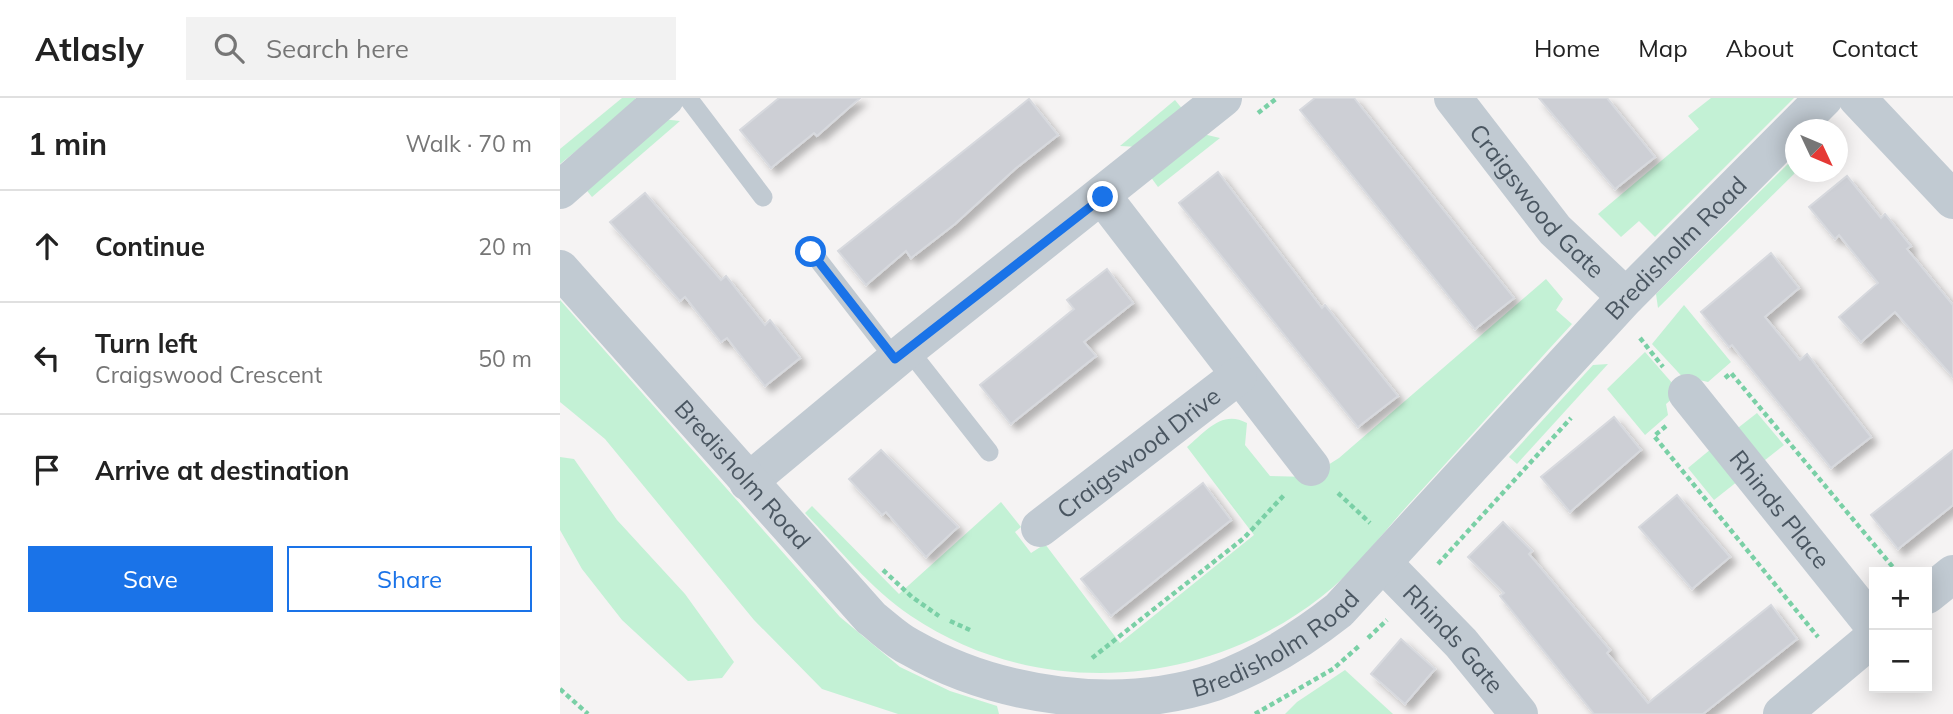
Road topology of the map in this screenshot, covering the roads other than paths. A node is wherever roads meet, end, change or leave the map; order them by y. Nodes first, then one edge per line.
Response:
1 (665, 98) edge
2 (688, 98) edge
3 (1223, 98) edge
4 (1453, 98) edge
5 (1824, 98) edge
6 (1857, 98) edge
7 (560, 190) edge
8 (763, 197) dead end
9 (1103, 197) junction
10 (1953, 200) edge
11 (811, 252) dead end
12 (560, 269) edge
13 (1626, 297) junction
14 (901, 354) junction
15 (1238, 376) junction
16 (1687, 393) road end
17 (989, 452) dead end
18 (1311, 467) road end
19 (748, 482) junction
20 (1040, 528) dead end
21 (1384, 564) junction
22 (1953, 574) edge
23 (1932, 591) edge
24 (1869, 620) edge
25 (1869, 642) edge
26 (1519, 714) edge
27 (1782, 714) edge

1 - 7 street
2 - 8 lane
3 - 9 street
4 - 13 street, Craigswood Gate
5 - 13 street, Bredisholm Road
6 - 10 street
9 - 14 street
9 - 15 street, Craigswood Drive
11 - 14 lane
12 - 19 street, Bredisholm Road
13 - 21 street, Bredisholm Road
14 - 17 lane
14 - 19 street
15 - 18 street, Craigswood Drive
15 - 20 street, Craigswood Drive
16 - 24 street, Rhinds Place
19 - 21 street, Bredisholm Road
21 - 26 street, Rhinds Gate
22 - 23 street
25 - 27 street

